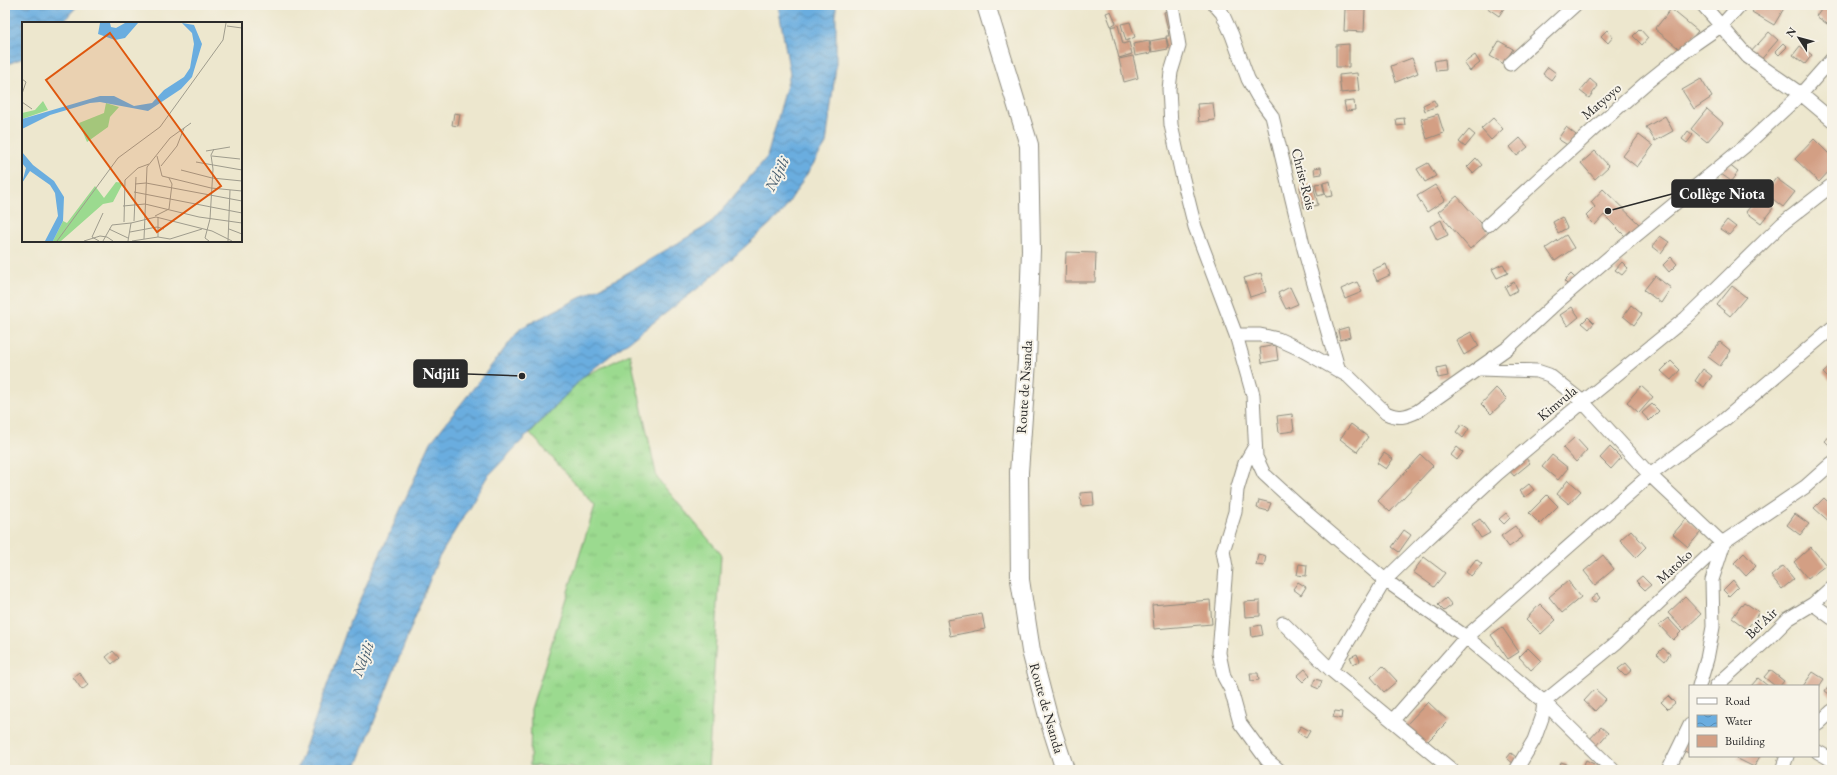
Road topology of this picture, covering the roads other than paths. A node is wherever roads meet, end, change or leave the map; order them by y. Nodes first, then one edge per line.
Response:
1 (986, 5) edge
2 (1172, 5) edge
3 (1216, 5) edge
4 (1575, 5) edge
5 (1703, 5) edge
6 (1740, 5) edge
7 (1722, 25) junction
8 (1832, 59) edge
9 (1510, 64) dead end
10 (1802, 94) junction
11 (1832, 120) edge
12 (1832, 185) edge
13 (1488, 225) dead end
14 (1832, 328) edge
15 (1236, 335) junction
16 (1480, 369) junction
17 (1338, 371) junction
18 (1583, 402) junction
19 (1256, 446) junction
20 (1832, 463) edge
21 (1650, 474) junction
22 (1722, 542) junction
23 (1385, 580) junction
24 (1832, 587) edge
25 (1813, 604) junction
26 (1832, 618) edge
27 (1283, 623) dead end
28 (1466, 636) junction
29 (1331, 670) junction
30 (1724, 684) edge
31 (1699, 685) edge
32 (1544, 702) junction
33 (1832, 711) edge
34 (1392, 720) junction
35 (1819, 723) edge
36 (1689, 727) edge
37 (1819, 753) edge
38 (1787, 757) edge
39 (1832, 760) edge
40 (1065, 770) edge
41 (1279, 770) edge
42 (1452, 770) edge
43 (1516, 770) edge
44 (1613, 770) edge
45 (1668, 770) edge
46 (1782, 770) edge

1 - 40 street, Route de Nsanda
2 - 15 street
3 - 17 street, Christ-Rois
4 - 9 street
5 - 7 street
6 - 7 street, Matyoyo
7 - 10 street
7 - 13 street, Matyoyo
8 - 10 street
10 - 11 street
10 - 16 street
12 - 18 street, Kimvula
14 - 21 street
15 - 17 street
15 - 19 street
16 - 17 street
16 - 18 street
18 - 21 street
18 - 23 street, Kimvula
19 - 23 street
19 - 41 street
20 - 22 street, Matoko
21 - 22 street
21 - 28 street
22 - 31 street
22 - 32 street, Matoko
23 - 28 street
23 - 29 street, Kimvula
24 - 25 street, Bel'Air
25 - 26 street
25 - 30 street, Bel'Air
27 - 29 street
28 - 32 street
28 - 34 street
29 - 34 street
32 - 43 street
32 - 44 street
33 - 35 street
34 - 42 street
36 - 45 street
37 - 39 street
38 - 46 street

